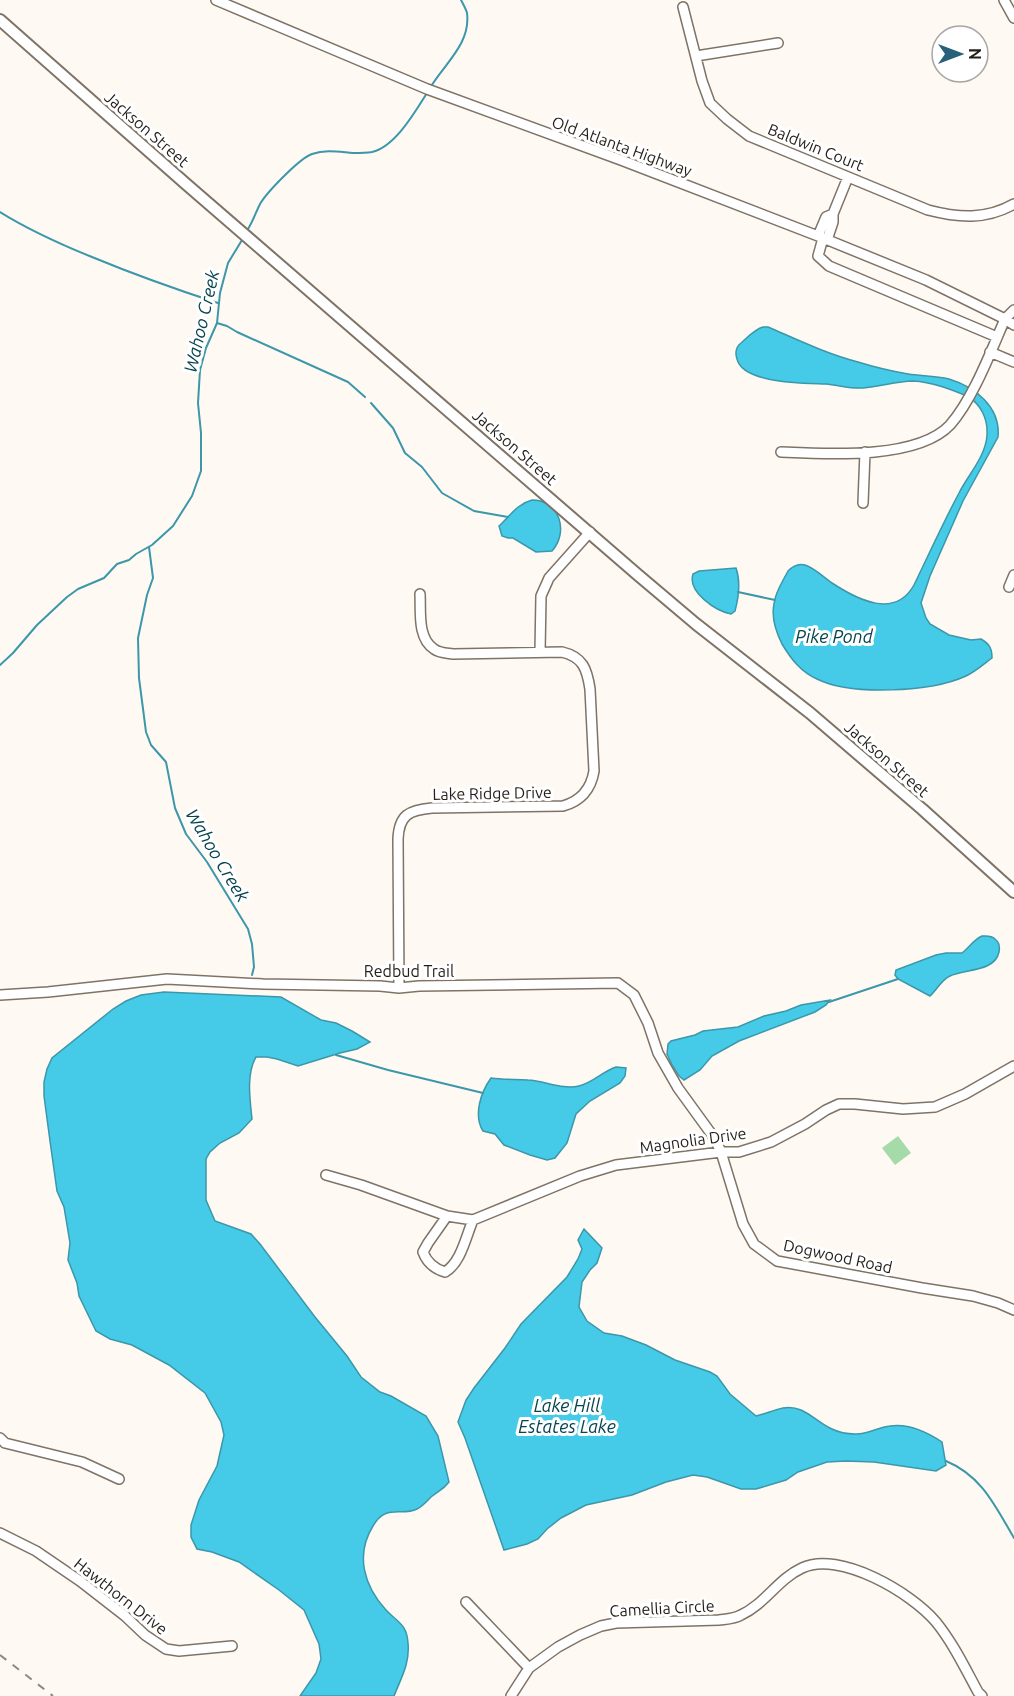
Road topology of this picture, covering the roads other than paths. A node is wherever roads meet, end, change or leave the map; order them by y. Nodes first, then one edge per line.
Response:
1 (216, 0) edge
2 (1004, 0) edge
3 (683, 7) dead end
4 (1014, 18) edge
5 (0, 20) edge
6 (778, 43) dead end
7 (696, 56) junction
8 (848, 177) junction
9 (1014, 204) edge
10 (823, 238) junction
11 (1014, 310) edge
12 (1005, 319) junction
13 (1014, 325) edge
14 (997, 338) junction
15 (990, 352) junction
16 (1014, 362) edge
17 (781, 452) dead end
18 (865, 452) junction
19 (863, 503) dead end
20 (590, 532) junction
21 (1014, 574) edge
22 (1009, 587) dead end
23 (420, 594) dead end
24 (540, 651) junction
25 (1014, 892) edge
26 (399, 988) junction
27 (0, 995) edge
28 (1014, 1066) edge
29 (721, 1152) junction
30 (326, 1175) dead end
31 (447, 1215) junction
32 (473, 1220) junction
33 (1014, 1310) edge
34 (3, 1441) edge
35 (0, 1453) edge
36 (119, 1479) dead end
37 (0, 1533) edge
38 (466, 1602) dead end
39 (232, 1646) dead end
40 (529, 1668) junction
41 (511, 1696) edge
42 (982, 1696) edge

1 - 10 street, Old Atlanta Highway
2 - 4 street
3 - 7 street, Baldwin Court
5 - 20 main road, Jackson Street
6 - 7 street
7 - 8 street, Baldwin Court
8 - 9 street, Baldwin Court
8 - 10 street
10 - 12 street, Old Atlanta Highway
10 - 14 street
11 - 12 street
12 - 13 street, Old Atlanta Highway
12 - 14 street
14 - 15 street
15 - 16 street
15 - 18 street
17 - 18 street
18 - 19 street
20 - 24 street
20 - 25 main road, Jackson Street
21 - 22 street
23 - 24 street, Lake Ridge Drive
24 - 26 street, Lake Ridge Drive
26 - 27 street, Redbud Trail
26 - 29 street, Redbud Trail
28 - 29 street, Magnolia Drive
29 - 32 street, Magnolia Drive
29 - 33 street, Dogwood Road
30 - 31 street
31 - 32 street
31 - 32 street
34 - 35 street
34 - 36 street
37 - 39 street, Hawthorn Drive
38 - 40 street
40 - 41 street, Camellia Circle
40 - 42 street, Camellia Circle

